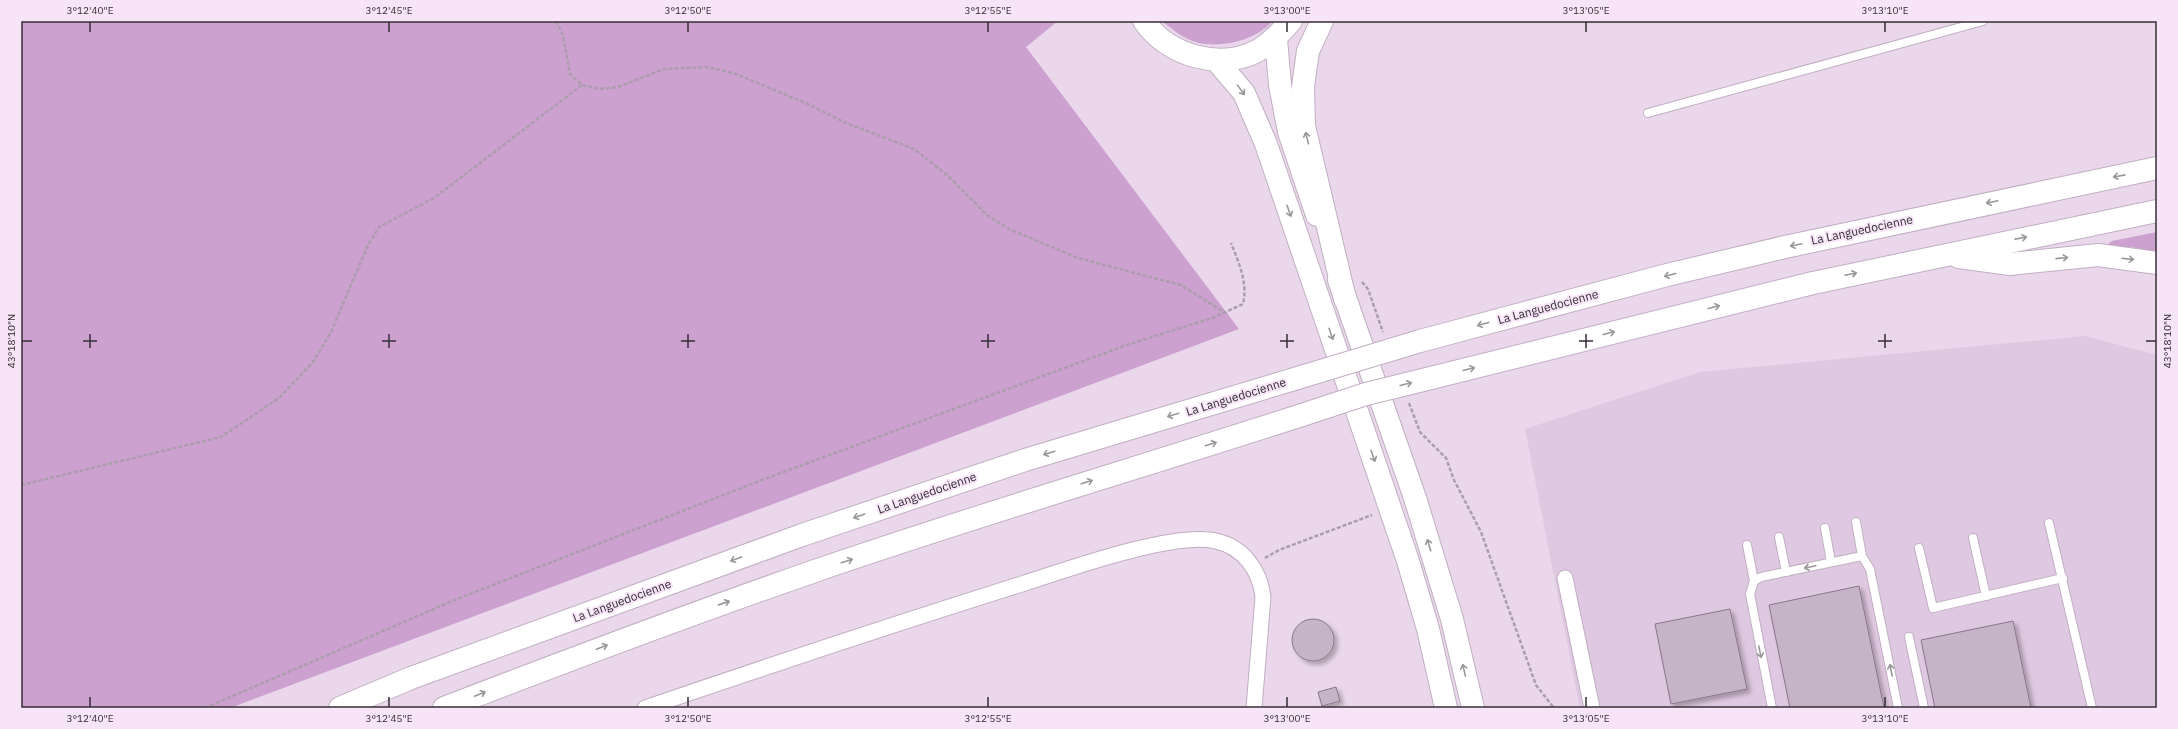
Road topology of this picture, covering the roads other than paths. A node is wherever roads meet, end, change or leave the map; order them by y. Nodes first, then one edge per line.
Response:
1 (1144, 21) edge
2 (1291, 21) edge
3 (1322, 21) edge
4 (1983, 21) edge
5 (1276, 38) junction
6 (1216, 60) junction
7 (1648, 113) dead end
8 (2157, 168) edge
9 (2157, 211) edge
10 (1942, 254) junction
11 (2157, 263) edge
12 (1345, 299) junction
13 (1856, 522) dead end
14 (2049, 523) dead end
15 (1825, 528) dead end
16 (1779, 537) dead end
17 (1973, 538) dead end
18 (1747, 545) dead end
19 (1919, 548) dead end
20 (1862, 556) junction
21 (1831, 562) junction
22 (1786, 572) junction
23 (1564, 578) dead end
24 (2063, 578) junction
25 (1754, 581) junction
26 (1986, 596) junction
27 (1909, 637) dead end
28 (340, 708) edge
29 (444, 708) edge
30 (645, 708) edge
31 (1254, 708) edge
32 (1446, 708) edge
33 (1473, 708) edge
34 (1592, 708) edge
35 (1772, 708) edge
36 (1898, 708) edge
37 (1924, 708) edge
38 (2092, 708) edge

1 - 6 main road
2 - 5 main road
12 -> 3 main road
4 - 7 lane
5 - 6 main road
5 - 12 main road
6 -> 32 main road
8 -> 28 main road, La Languedocienne, bridge
10 -> 9 main road
10 -> 11 main road
29 -> 10 main road, bridge
33 -> 12 main road
13 - 20 lane
14 - 24 lane
15 - 21 lane
16 - 22 lane
17 - 26 lane
18 - 25 lane
19 - 26 lane
20 - 21 lane
36 -> 20 lane
21 -> 22 lane
22 - 25 lane
23 - 34 street
24 - 26 lane
24 - 38 lane
25 -> 35 lane
27 - 37 lane
30 - 31 street

